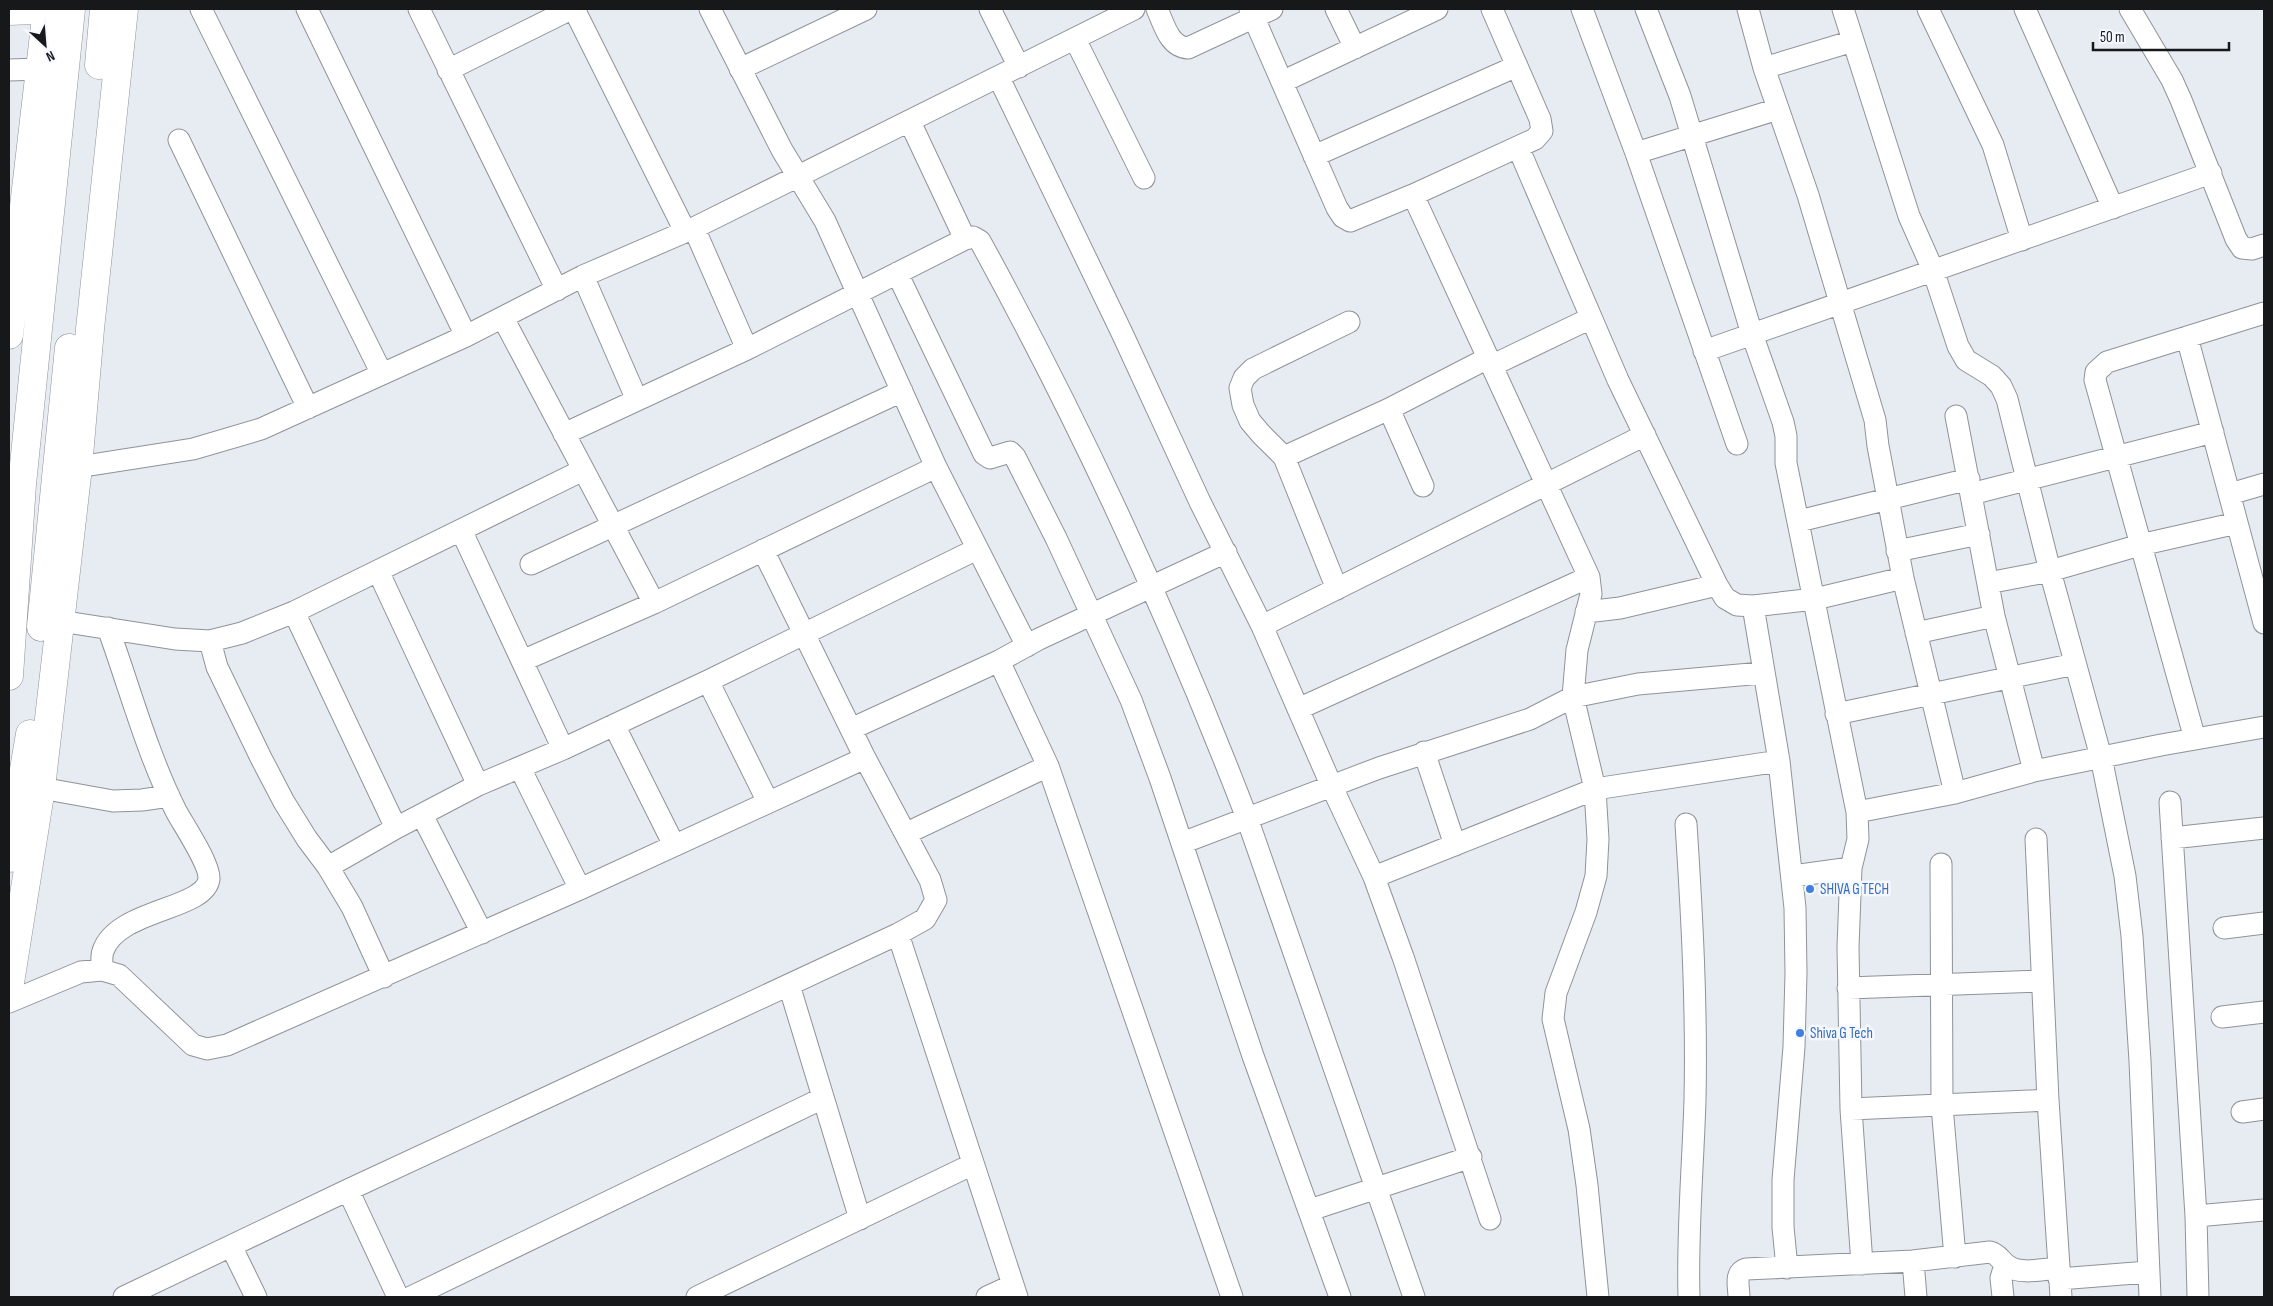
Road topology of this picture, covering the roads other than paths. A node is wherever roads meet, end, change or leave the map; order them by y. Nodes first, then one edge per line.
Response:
1 (47, 9) edge
2 (57, 9) edge
3 (71, 9) edge
4 (104, 9) edge
5 (124, 9) edge
6 (201, 9) edge
7 (307, 9) edge
8 (419, 9) edge
9 (572, 9) edge
10 (710, 9) edge
11 (866, 9) edge
12 (990, 9) edge
13 (1132, 9) edge
14 (1157, 9) edge
15 (1336, 9) edge
16 (1437, 9) edge
17 (1492, 9) edge
18 (1582, 9) edge
19 (1646, 9) edge
20 (1748, 9) edge
21 (1843, 9) edge
22 (1928, 9) edge
23 (2025, 9) edge
24 (9, 11) edge
25 (2136, 11) edge
26 (1258, 12) edge
27 (844, 14) edge
28 (1075, 38) junction
29 (1853, 41) junction
30 (1355, 48) junction
31 (1517, 66) junction
32 (1019, 67) junction
33 (1764, 68) junction
34 (40, 69) junction
35 (740, 69) junction
36 (9, 70) edge
37 (448, 70) junction
38 (999, 78) junction
39 (1282, 82) junction
40 (1778, 109) junction
41 (910, 122) junction
42 (1692, 135) junction
43 (179, 140) dead end
44 (1518, 147) junction
45 (1636, 152) junction
46 (1314, 156) junction
47 (2211, 173) junction
48 (797, 177) junction
49 (1144, 178) dead end
50 (1413, 195) junction
51 (2113, 208) junction
52 (689, 229) junction
53 (965, 239) junction
54 (2022, 240) junction
55 (2264, 245) edge
56 (1933, 270) junction
57 (898, 274) junction
58 (583, 276) junction
59 (557, 290) junction
60 (857, 294) junction
61 (1841, 303) junction
62 (2264, 313) edge
63 (503, 318) junction
64 (1591, 318) junction
65 (1349, 322) dead end
66 (1752, 334) junction
67 (9, 335) edge
68 (466, 336) junction
69 (2187, 337) junction
70 (747, 349) junction
71 (1704, 351) junction
72 (1490, 362) junction
73 (382, 374) junction
74 (902, 391) junction
75 (637, 400) junction
76 (308, 408) junction
77 (1389, 409) junction
78 (1956, 416) dead end
79 (2213, 432) junction
80 (564, 434) junction
81 (1645, 435) junction
82 (1737, 444) dead end
83 (1284, 456) junction
84 (2116, 458) junction
85 (78, 467) junction
86 (936, 467) junction
87 (583, 470) junction
88 (2026, 480) junction
89 (2264, 484) edge
90 (1547, 485) junction
91 (1423, 486) dead end
92 (1970, 486) junction
93 (2230, 494) junction
94 (1889, 500) junction
95 (1798, 521) junction
96 (2237, 523) junction
97 (613, 525) junction
98 (461, 530) junction
99 (1979, 534) junction
100 (2140, 545) junction
101 (977, 549) junction
102 (763, 550) junction
103 (1897, 551) junction
104 (1226, 552) junction
105 (531, 564) dead end
106 (378, 571) junction
107 (2050, 571) junction
108 (1589, 577) junction
109 (1903, 578) junction
110 (1988, 583) junction
111 (1716, 585) junction
112 (1151, 586) junction
113 (1337, 589) junction
114 (1815, 599) junction
115 (654, 603) junction
116 (1753, 606) junction
117 (294, 612) junction
118 (1586, 612) junction
119 (1092, 615) junction
120 (1994, 616) junction
121 (51, 619) junction
122 (2264, 623) edge
123 (1262, 626) junction
124 (108, 628) junction
125 (1916, 633) junction
126 (805, 634) junction
127 (210, 641) junction
128 (1027, 646) junction
129 (522, 661) junction
130 (999, 661) junction
131 (2075, 664) junction
132 (1762, 673) junction
133 (9, 676) edge
134 (2010, 678) junction
135 (708, 681) junction
136 (1930, 696) junction
137 (1573, 697) junction
138 (1298, 709) junction
139 (1836, 714) junction
140 (614, 725) junction
141 (2264, 727) edge
142 (851, 728) junction
143 (2195, 739) junction
144 (563, 749) junction
145 (1424, 752) junction
146 (2102, 757) junction
147 (864, 758) junction
148 (1779, 761) junction
149 (1048, 766) junction
150 (520, 768) junction
151 (2034, 771) junction
152 (478, 785) junction
153 (1332, 787) junction
154 (41, 788) junction
155 (1595, 789) junction
156 (1955, 793) junction
157 (169, 796) junction
158 (768, 802) junction
159 (2170, 802) dead end
160 (1857, 812) junction
161 (422, 815) junction
162 (1247, 818) junction
163 (1686, 824) dead end
164 (396, 828) junction
165 (2264, 828) edge
166 (907, 833) junction
167 (2172, 838) junction
168 (2036, 839) dead end
169 (1182, 843) junction
170 (674, 845) junction
171 (1455, 845) junction
172 (9, 858) edge
173 (1941, 864) dead end
174 (328, 867) junction
175 (1851, 868) junction
176 (1793, 876) junction
177 (1374, 877) junction
178 (580, 889) junction
179 (2264, 923) edge
180 (2224, 928) dead end
181 (482, 933) junction
182 (898, 934) junction
183 (102, 970) junction
184 (384, 977) junction
185 (2042, 981) junction
186 (789, 985) junction
187 (1942, 985) junction
188 (1848, 988) junction
189 (9, 989) edge
190 (9, 1002) edge
191 (2264, 1012) edge
192 (2222, 1017) dead end
193 (823, 1098) junction
194 (2048, 1100) junction
195 (1942, 1106) junction
196 (1851, 1109) junction
197 (2264, 1109) edge
198 (2242, 1112) dead end
199 (1471, 1157) junction
200 (973, 1164) junction
201 (1376, 1187) junction
202 (348, 1190) junction
203 (1310, 1210) junction
204 (2264, 1210) edge
205 (2196, 1216) junction
206 (860, 1218) junction
207 (1490, 1219) dead end
208 (232, 1246) junction
209 (1955, 1257) junction
210 (1913, 1261) junction
211 (1862, 1264) junction
212 (2005, 1264) junction
213 (1787, 1268) junction
214 (2148, 1272) junction
215 (2060, 1282) edge
216 (1015, 1291) edge
217 (124, 1297) edge
218 (256, 1297) edge
219 (398, 1297) edge
220 (410, 1297) edge
221 (696, 1297) edge
222 (987, 1297) edge
223 (1232, 1297) edge
224 (1340, 1297) edge
225 (1414, 1297) edge
226 (1598, 1297) edge
227 (1689, 1297) edge
228 (1739, 1297) edge
229 (1916, 1297) edge
230 (2002, 1297) edge
231 (2150, 1297) edge
232 (2198, 1297) edge

1 - 2 main road
1 - 24 main road
1 - 34 main road
3 - 133 main road
4 - 121 main road
5 - 85 main road
6 - 73 street
7 - 68 street
8 - 37 street
9 - 37 street
9 - 52 street
10 - 35 street
11 - 27 street
12 - 32 street
13 - 28 street
14 - 26 street
15 - 30 street
16 - 30 street
17 - 31 street
18 - 45 street
19 - 42 street
20 - 33 street
21 - 29 street
22 - 54 street
23 - 51 street
25 - 47 street
26 - 39 street
27 - 35 street
28 - 32 street
28 - 49 street
29 - 33 street
29 - 56 street
30 - 39 street
31 - 44 street
31 - 46 street
32 - 38 street
33 - 40 street
34 - 36 street
34 - 67 main road
35 - 48 street
37 - 59 street
38 - 41 street
38 - 104 street
39 - 46 street
40 - 42 street
40 - 61 street
41 - 48 street
41 - 53 street
42 - 45 street
42 - 66 street
43 - 76 street
44 - 50 street
44 - 64 street
45 - 71 street
46 - 50 street
47 - 51 street
47 - 55 street
48 - 52 street
48 - 60 street
50 - 72 street
51 - 54 street
52 - 58 street
52 - 70 street
53 - 57 street
53 - 112 street
54 - 56 street
56 - 61 street
56 - 88 street
57 - 60 street
57 - 119 street
58 - 59 street
58 - 75 street
59 - 63 street
60 - 70 street
60 - 74 street
61 - 66 street
61 - 94 street
62 - 69 street
63 - 68 street
63 - 80 street
64 - 72 street
64 - 81 street
65 - 83 street
66 - 71 street
66 - 95 street
68 - 73 street
69 - 79 street
69 - 84 street
70 - 75 street
71 - 82 street
72 - 77 street
72 - 90 street
73 - 76 street
74 - 86 street
74 - 97 street
75 - 80 street
76 - 85 street
77 - 83 street
77 - 91 street
78 - 92 street
79 - 84 street
79 - 93 street
80 - 87 street
81 - 90 street
81 - 111 street
83 - 113 street
84 - 88 street
84 - 100 street
85 - 121 main road
86 - 101 street
86 - 102 street
87 - 97 street
87 - 98 street
88 - 92 street
88 - 107 street
89 - 93 street
90 - 108 street
90 - 113 street
92 - 94 street
92 - 99 street
93 - 96 street
94 - 95 street
94 - 103 street
95 - 114 street
96 - 100 street
96 - 122 street
97 - 105 street
97 - 115 street
98 - 106 street
98 - 129 street
99 - 103 street
99 - 110 street
100 - 107 street
100 - 143 street
101 - 126 street
101 - 128 street
102 - 115 street
102 - 126 street
103 - 109 street
104 - 112 street
104 - 123 street
106 - 117 street
106 - 152 street
107 - 110 street
107 - 131 street
108 - 118 street
108 - 138 street
109 - 114 street
109 - 125 street
110 - 120 street
111 - 116 street
111 - 118 street
112 - 119 street
112 - 162 street
113 - 123 street
114 - 116 street
114 - 139 street
115 - 129 street
116 - 132 street
117 - 127 street
117 - 164 street
118 - 137 street
119 - 128 street
119 - 169 street
120 - 125 street
120 - 134 street
121 - 124 street
121 - 154 main road
121 - 172 main road
123 - 138 street
124 - 127 street
124 - 157 street
125 - 136 street
126 - 135 street
126 - 142 street
127 - 174 street
128 - 130 street
129 - 144 street
130 - 142 street
130 - 149 street
131 - 134 street
131 - 146 street
132 - 137 street
132 - 148 street
134 - 136 street
134 - 151 street
135 - 140 street
135 - 158 street
136 - 139 street
136 - 156 street
137 - 145 street
137 - 155 street
138 - 153 street
139 - 160 street
140 - 144 street
140 - 170 street
141 - 143 street
142 - 147 street
143 - 146 street
144 - 150 street
145 - 153 street
145 - 171 street
146 - 151 street
146 - 214 street
147 - 158 street
147 - 166 street
148 - 155 street
148 - 176 street
149 - 166 street
149 - 223 street
150 - 152 street
150 - 178 street
151 - 156 street
152 - 161 street
153 - 162 street
153 - 177 street
154 - 157 street
154 - 189 main road
155 - 171 street
155 - 226 street
156 - 160 street
157 - 183 street
158 - 170 street
159 - 167 street
160 - 175 street
161 - 164 street
161 - 181 street
162 - 169 street
162 - 201 street
163 - 227 street
164 - 174 street
165 - 167 street
166 - 182 street
167 - 205 street
168 - 185 street
169 - 203 street
170 - 178 street
171 - 177 street
173 - 187 street
174 - 184 street
175 - 176 street
175 - 188 street
176 - 213 street
177 - 199 street
178 - 181 street
179 - 180 street
181 - 184 street
182 - 186 street
182 - 200 street
183 - 184 street
183 - 190 street
185 - 187 street
185 - 194 street
186 - 193 street
186 - 202 street
187 - 188 street
187 - 195 street
188 - 196 street
191 - 192 street
193 - 206 street
193 - 220 street
194 - 195 street
194 - 215 street
195 - 196 street
195 - 209 street
196 - 211 street
197 - 198 street
199 - 201 street
199 - 207 street
200 - 206 street
200 - 216 street
201 - 203 street
201 - 225 street
202 - 208 street
202 - 219 street
203 - 224 street
204 - 205 street
205 - 232 street
206 - 221 street
208 - 217 street
208 - 218 street
209 - 210 street
209 - 212 street
210 - 211 street
210 - 229 street
211 - 213 street
212 - 215 street
212 - 230 street
213 - 228 street
214 - 215 street
214 - 231 street
216 - 222 street

